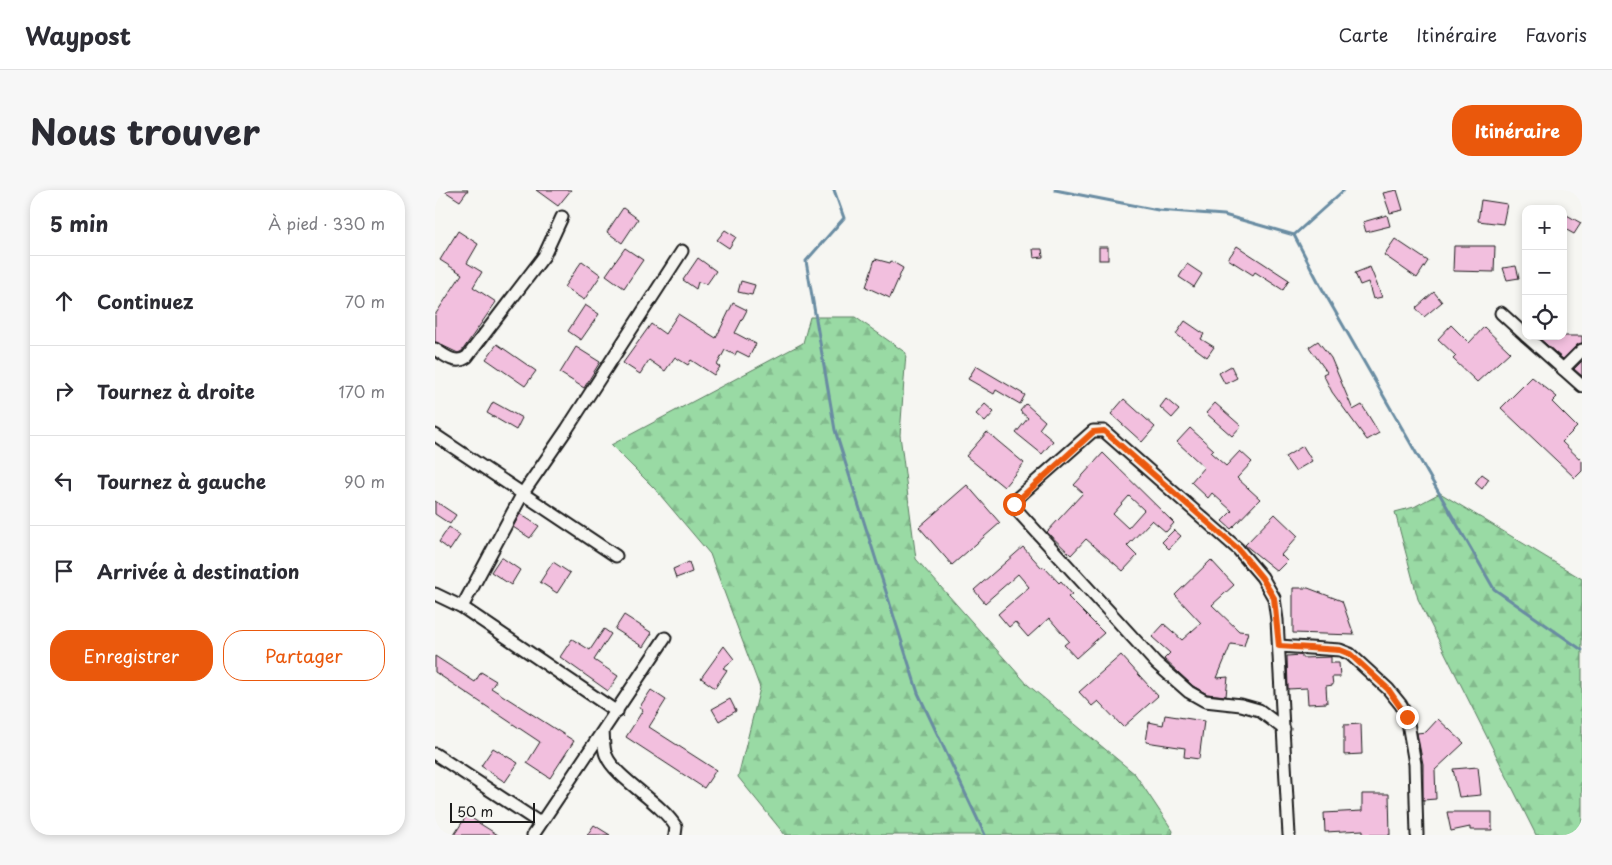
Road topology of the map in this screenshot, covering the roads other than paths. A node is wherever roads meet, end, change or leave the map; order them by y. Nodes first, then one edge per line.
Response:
1 (561, 217) dead end
2 (682, 251) dead end
3 (1501, 313) dead end
4 (1522, 332) edge
5 (1530, 340) edge
6 (435, 349) edge
7 (1582, 350) edge
8 (1563, 369) junction
9 (1582, 386) edge
10 (435, 434) edge
11 (523, 493) junction
12 (616, 556) dead end
13 (435, 594) edge
14 (462, 608) junction
15 (665, 638) dead end
16 (1279, 646) junction
17 (617, 712) junction
18 (1284, 729) junction
19 (603, 732) junction
20 (435, 754) edge
21 (540, 823) junction
22 (533, 835) edge
23 (675, 835) edge
24 (1289, 835) edge
25 (1417, 835) edge

1 - 6 street
2 - 11 street
3 - 4 street
5 - 8 street
7 - 8 street
8 - 9 street
10 - 11 street
11 - 12 street
11 - 14 street
13 - 14 street
14 - 17 street
15 - 17 street
16 - 18 street
16 - 18 street
16 - 25 street
17 - 19 street
18 - 24 street
19 - 21 street
19 - 23 street
20 - 21 street
21 - 22 street

